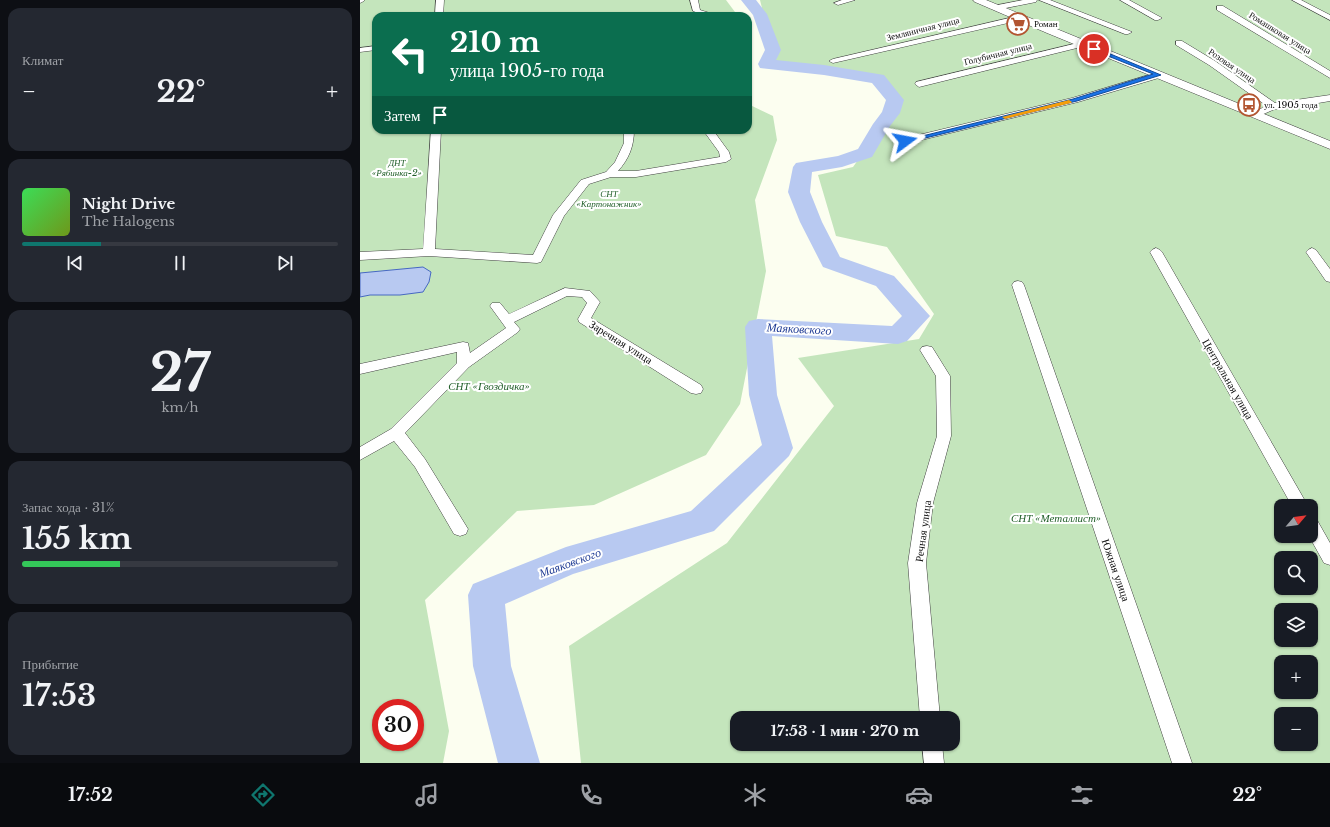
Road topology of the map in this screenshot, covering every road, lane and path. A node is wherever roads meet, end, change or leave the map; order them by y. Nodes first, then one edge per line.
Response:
1 (440, 0) edge
2 (694, 0) edge
3 (851, 0) edge
4 (978, 0) edge
5 (1033, 0) edge
6 (1043, 0) edge
7 (1124, 0) edge
8 (1296, 0) edge
9 (838, 3) dead end
10 (996, 8) junction
11 (1220, 8) dead end
12 (439, 12) edge
13 (700, 12) edge
14 (1018, 18) junction
15 (1158, 18) dead end
16 (1330, 18) edge
17 (1128, 32) dead end
18 (1179, 43) dead end
19 (1082, 44) junction
20 (372, 48) edge
21 (360, 50) edge
22 (833, 61) dead end
23 (1159, 75) junction
24 (1330, 75) edge
25 (919, 84) dead end
26 (1330, 98) edge
27 (1273, 106) junction
28 (1256, 114) junction
29 (436, 134) edge
30 (629, 134) edge
31 (711, 134) edge
32 (905, 141) dead end
33 (1330, 145) edge
34 (610, 174) junction
35 (429, 252) junction
36 (1156, 252) dead end
37 (1312, 252) dead end
38 (360, 256) edge
39 (1330, 278) edge
40 (1018, 285) dead end
41 (496, 306) dead end
42 (507, 320) junction
43 (927, 350) dead end
44 (464, 364) junction
45 (360, 369) edge
46 (696, 389) dead end
47 (396, 432) junction
48 (360, 454) edge
49 (1296, 499) edge
50 (460, 529) dead end
51 (1318, 537) edge
52 (1330, 558) edge
53 (929, 711) edge
54 (933, 751) edge
55 (934, 763) edge
56 (1182, 763) edge

1 - 12 street
2 - 13 street
3 - 9 street
4 - 10 street
5 - 10 street
6 - 17 street
7 - 15 street
8 - 16 street
10 - 14 street
11 - 24 street, Ромашковая улица
14 - 19 street
14 - 22 street, Земляничная улица
18 - 27 street, Розовая улица
19 - 23 street
19 - 25 street, Голубичная улица
20 - 21 street
23 - 28 street
23 - 32 street
26 - 27 street
27 - 28 street
28 - 33 street
29 - 35 street
30 - 34 street
31 - 34 street
34 - 35 street
35 - 38 street
36 - 49 street, Центральная улица
37 - 39 street
40 - 56 street, Южная улица
41 - 42 street
42 - 44 street
42 - 46 street, Заречная улица
43 - 53 street, Речная улица
44 - 45 street
44 - 47 street
47 - 48 street
47 - 50 street
51 - 52 street
54 - 55 street

